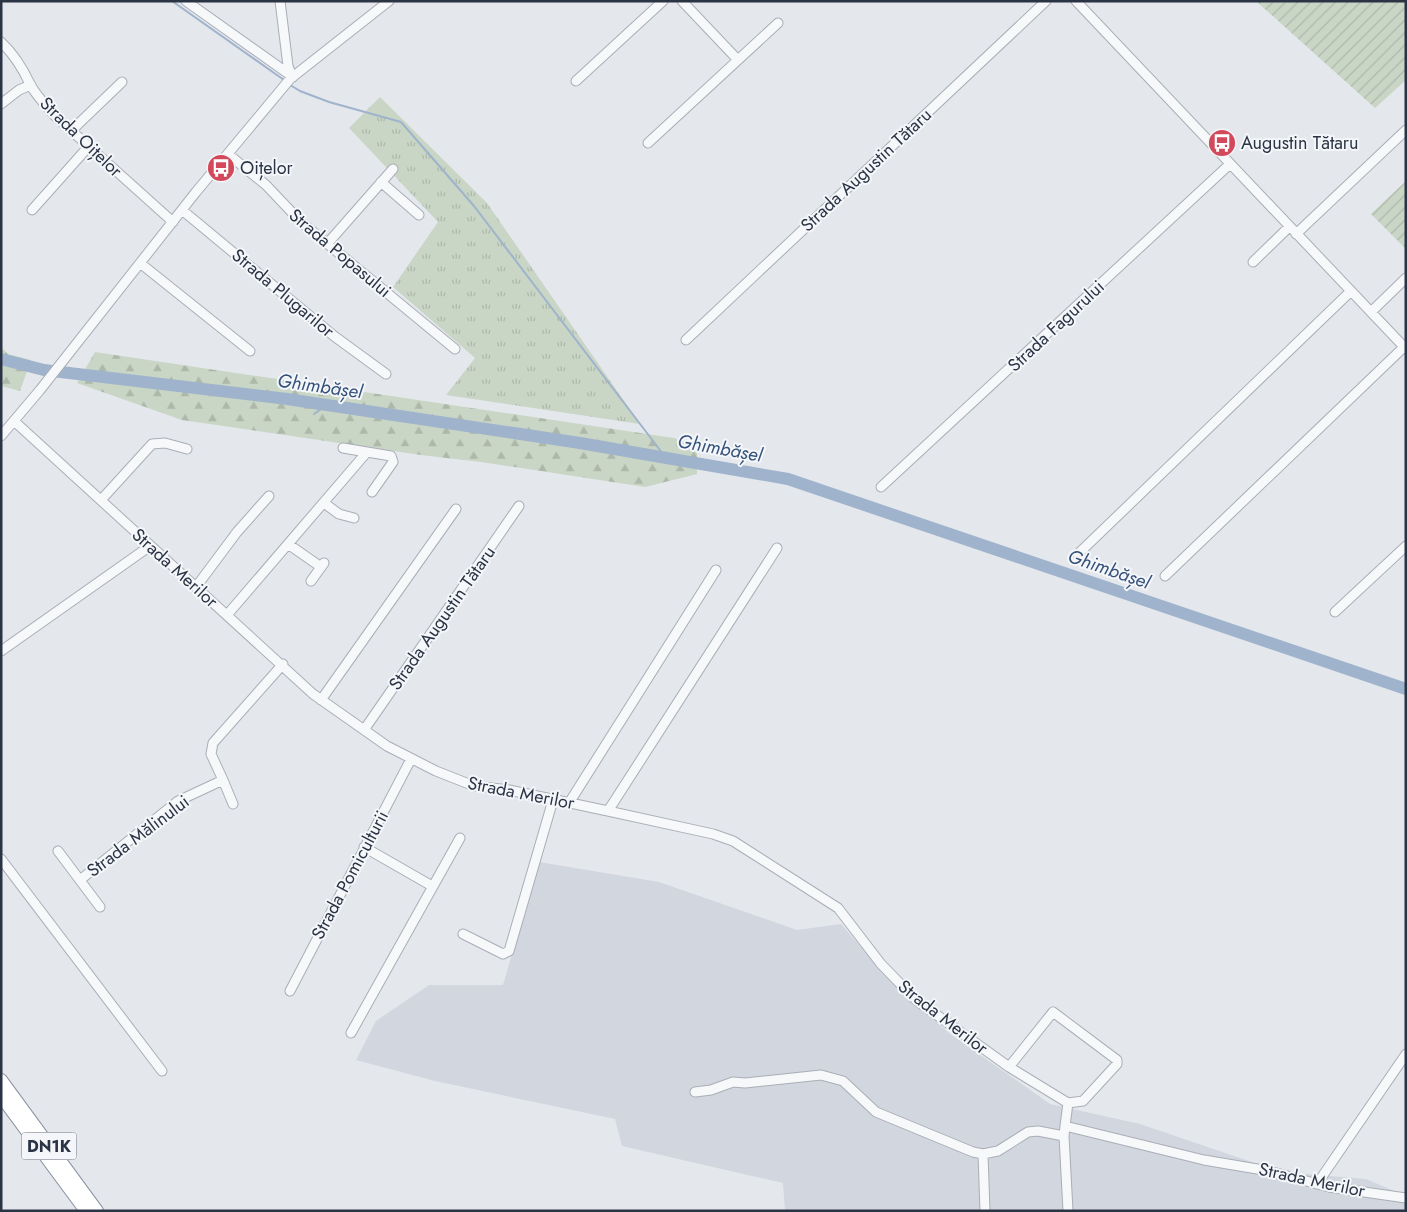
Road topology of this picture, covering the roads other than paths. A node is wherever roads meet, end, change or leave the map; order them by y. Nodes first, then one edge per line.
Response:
1 (186, 1) edge
2 (280, 1) edge
3 (389, 1) edge
4 (663, 1) edge
5 (682, 1) edge
6 (1046, 1) edge
7 (1076, 1) edge
8 (778, 23) dead end
9 (1, 42) edge
10 (738, 60) junction
11 (291, 78) junction
12 (576, 81) dead end
13 (122, 82) dead end
14 (30, 85) junction
15 (1, 104) edge
16 (72, 130) junction
17 (1406, 130) edge
18 (648, 143) dead end
19 (89, 146) junction
20 (228, 154) junction
21 (1230, 164) junction
22 (393, 169) dead end
23 (381, 182) junction
24 (32, 210) dead end
25 (182, 210) junction
26 (419, 215) dead end
27 (173, 222) junction
28 (1289, 227) junction
29 (1296, 234) junction
30 (327, 244) junction
31 (1253, 262) dead end
32 (140, 263) junction
33 (1406, 278) edge
34 (1351, 291) junction
35 (1370, 312) junction
36 (686, 340) dead end
37 (1405, 348) edge
38 (456, 349) dead end
39 (250, 351) dead end
40 (386, 374) dead end
41 (14, 421) junction
42 (1, 436) edge
43 (343, 448) dead end
44 (187, 449) dead end
45 (367, 452) junction
46 (881, 487) dead end
47 (372, 492) dead end
48 (269, 496) dead end
49 (101, 500) junction
50 (324, 503) junction
51 (520, 506) dead end
52 (456, 509) dead end
53 (354, 518) dead end
54 (288, 544) junction
55 (150, 546) junction
56 (1406, 546) edge
57 (777, 548) dead end
58 (1078, 554) dead end
59 (716, 570) dead end
60 (1165, 576) dead end
61 (311, 581) dead end
62 (196, 587) junction
63 (1335, 612) dead end
64 (227, 615) junction
65 (1, 651) edge
66 (283, 664) junction
67 (321, 700) junction
68 (364, 730) junction
69 (411, 759) junction
70 (223, 780) junction
71 (553, 800) junction
72 (569, 803) junction
73 (233, 804) dead end
74 (608, 811) junction
75 (460, 838) dead end
76 (364, 847) junction
77 (58, 851) dead end
78 (1, 860) edge
79 (80, 880) junction
80 (432, 886) junction
81 (100, 907) dead end
82 (463, 934) dead end
83 (290, 991) dead end
84 (351, 1033) dead end
85 (1406, 1054) edge
86 (1009, 1067) junction
87 (162, 1071) dead end
88 (1, 1080) edge
89 (695, 1092) dead end
90 (1, 1096) edge
91 (1068, 1103) junction
92 (1065, 1126) junction
93 (1064, 1136) junction
94 (982, 1154) junction
95 (1317, 1184) junction
96 (1406, 1198) edge
97 (86, 1211) edge
98 (97, 1211) edge
99 (985, 1211) edge
100 (1068, 1211) edge

1 - 11 street
2 - 11 street
3 - 11 street
4 - 12 street
5 - 10 street
6 - 36 street, Strada Augustin Tătaru
7 - 21 street
8 - 10 street
9 - 14 street, Strada Oițelor
10 - 18 street
11 - 20 street
13 - 16 street
14 - 15 street
14 - 16 street, Strada Oițelor
16 - 19 street, Strada Oițelor
17 - 29 street
19 - 24 street
19 - 27 street, Strada Oițelor
20 - 25 street
20 - 30 street, Strada Popasului
21 - 28 street
21 - 46 street, Strada Fagurului
22 - 23 street
23 - 26 street
23 - 30 street
25 - 27 street
25 - 40 street, Strada Plugarilor
27 - 32 street
28 - 29 street
28 - 31 street
29 - 34 street
30 - 38 street, Strada Popasului
32 - 39 street
32 - 41 street
33 - 35 street
34 - 35 street
34 - 58 street
35 - 37 street
37 - 60 street
41 - 42 street
41 - 49 street, Strada Merilor
43 - 45 street
44 - 49 street
45 - 47 street
45 - 50 street
48 - 62 street
49 - 55 street, Strada Merilor
50 - 53 street
50 - 54 street
51 - 68 street, Strada Augustin Tătaru
52 - 67 street
54 - 61 street
54 - 64 street
55 - 62 street, Strada Merilor
55 - 65 street
56 - 63 street
57 - 74 street
59 - 72 street
62 - 64 street, Strada Merilor
64 - 66 street, Strada Merilor
66 - 67 street, Strada Merilor
66 - 70 street
67 - 68 street, Strada Merilor
68 - 69 street, Strada Merilor
69 - 71 street, Strada Merilor
69 - 76 street, Strada Pomiculturii
70 - 73 street
70 - 79 street, Strada Mălinului
71 - 72 street, Strada Merilor
71 - 82 street
72 - 74 street, Strada Merilor
74 - 86 street, Strada Merilor
75 - 80 street
76 - 80 street
76 - 83 street, Strada Pomiculturii
77 - 79 street, Strada Mălinului
78 - 87 street
79 - 81 street, Strada Mălinului
80 - 84 street
85 - 95 street
86 - 91 street, Strada Merilor
86 - 91 street
88 - 98 highway, DN1K
89 - 94 street
90 - 97 highway, DN1K
91 - 92 street
92 - 93 street
92 - 95 street, Strada Merilor
93 - 94 street
93 - 100 street
94 - 99 street
95 - 96 street, Strada Merilor

